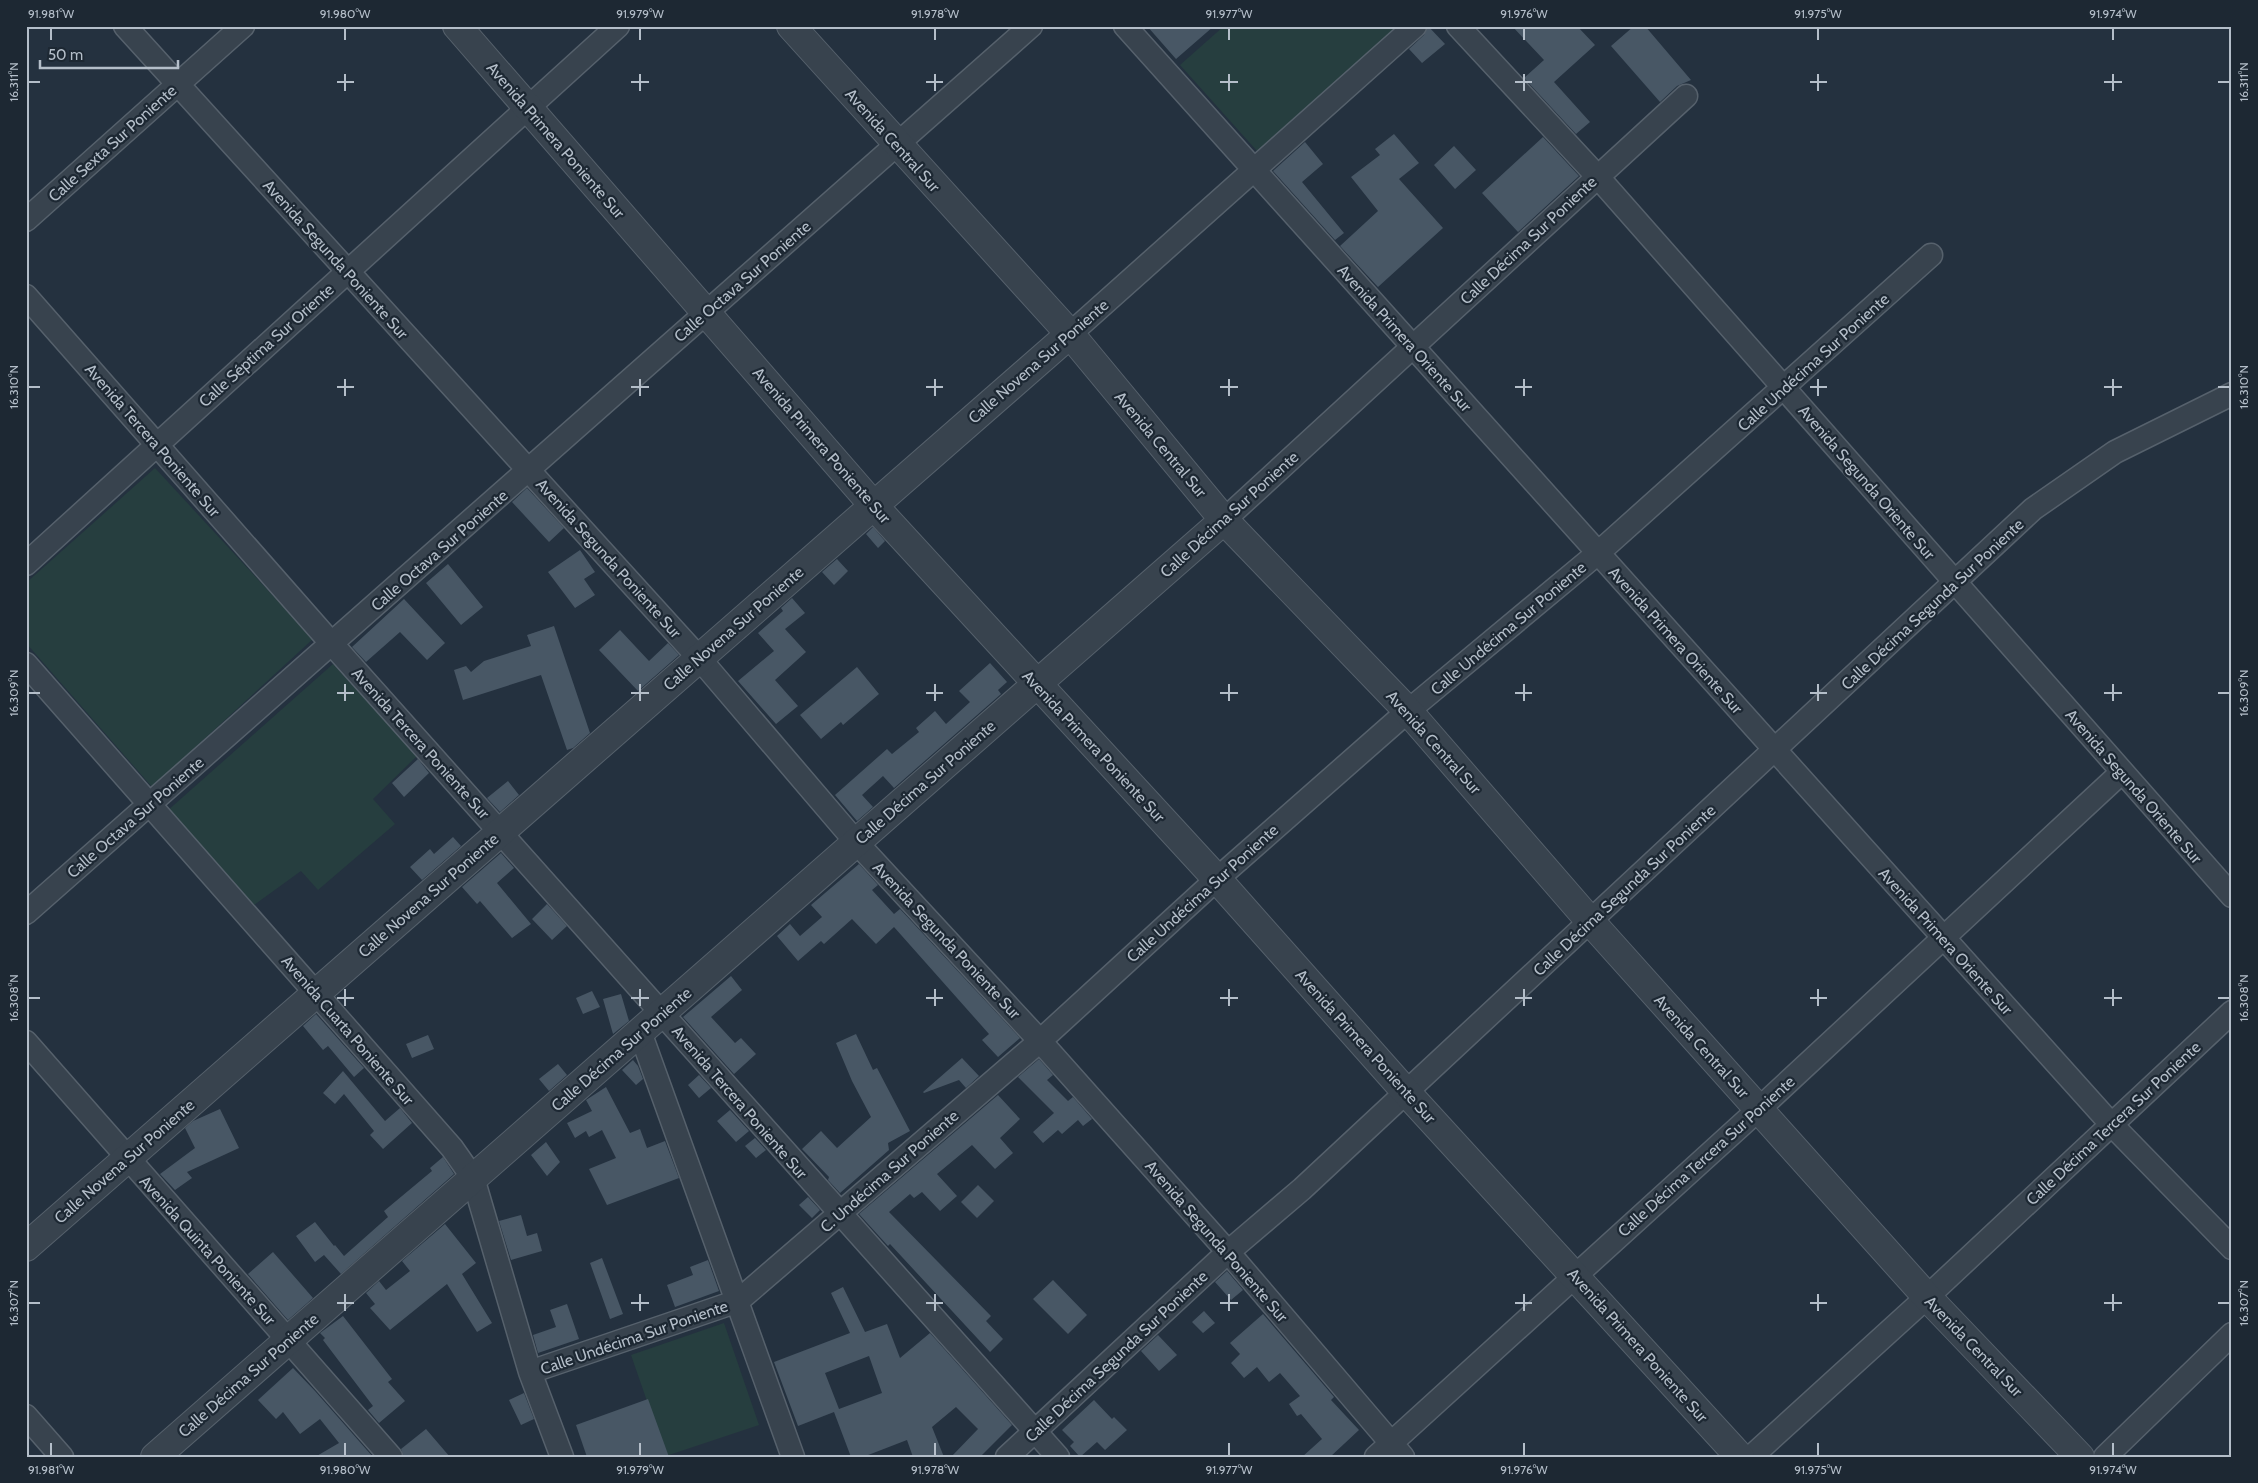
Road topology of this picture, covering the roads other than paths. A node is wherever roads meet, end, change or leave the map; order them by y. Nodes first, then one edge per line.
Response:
1 (124, 26) edge
2 (243, 26) edge
3 (457, 26) edge
4 (618, 26) edge
5 (791, 26) edge
6 (1031, 26) edge
7 (1125, 26) edge
8 (1415, 26) edge
9 (1458, 26) edge
10 (177, 84) junction
11 (1686, 96) dead end
12 (528, 107) junction
13 (897, 144) junction
14 (1256, 170) junction
15 (1597, 176) junction
16 (26, 220) edge
17 (1931, 255) dead end
18 (347, 271) junction
19 (26, 296) edge
20 (707, 312) junction
21 (1070, 334) junction
22 (1412, 347) junction
23 (1784, 388) junction
24 (2232, 394) edge
25 (157, 444) junction
26 (529, 470) junction
27 (874, 506) junction
28 (1224, 520) junction
29 (1598, 553) junction
30 (26, 564) edge
31 (1955, 582) junction
32 (332, 644) junction
33 (699, 658) junction
34 (26, 664) edge
35 (1037, 684) junction
36 (1408, 711) junction
37 (1775, 750) junction
38 (2122, 772) junction
39 (151, 804) junction
40 (501, 831) junction
41 (856, 842) junction
42 (1217, 879) junction
43 (2232, 896) edge
44 (26, 913) edge
45 (1590, 921) junction
46 (1943, 938) junction
47 (316, 994) junction
48 (2232, 1012) edge
49 (662, 1013) junction
50 (640, 1032) junction
51 (1040, 1041) junction
52 (26, 1042) edge
53 (1406, 1092) junction
54 (1759, 1109) junction
55 (2111, 1124) junction
56 (127, 1159) junction
57 (473, 1178) junction
58 (840, 1214) junction
59 (26, 1246) edge
60 (2232, 1248) edge
61 (1228, 1252) junction
62 (1575, 1276) junction
63 (1927, 1297) junction
64 (738, 1301) junction
65 (2232, 1334) edge
66 (288, 1340) junction
67 (530, 1372) junction
68 (26, 1416) edge
69 (1036, 1431) junction
70 (1390, 1452) edge
71 (557, 1454) edge
72 (62, 1457) edge
73 (155, 1457) edge
74 (391, 1457) edge
75 (793, 1457) edge
76 (1007, 1457) edge
77 (1058, 1457) edge
78 (1740, 1457) edge
79 (1751, 1457) edge
80 (2080, 1457) edge
81 (2105, 1457) edge

1 - 10 street, Avenida Segunda Poniente Sur
2 - 10 street, Calle Sexta Sur Poniente
3 - 12 street, Avenida Primera Poniente Sur
4 - 12 street, Calle Séptima Sur Oriente
5 - 13 street, Avenida Central Sur
6 - 13 street, Calle Octava Sur Poniente
7 - 14 street, Avenida Primera Oriente Sur
8 - 14 street, Calle Novena Sur Poniente
9 - 15 street, Avenida Segunda Oriente Sur
10 - 16 street, Calle Sexta Sur Poniente
10 - 18 street, Avenida Segunda Poniente Sur
11 - 15 street, Calle Décima Sur Poniente
12 - 18 street, Calle Séptima Sur Oriente
12 - 20 street, Avenida Primera Poniente Sur
13 - 20 street, Calle Octava Sur Poniente
13 - 21 street, Avenida Central Sur
14 - 21 street, Calle Novena Sur Poniente
14 - 22 street, Avenida Primera Oriente Sur
15 - 22 street, Calle Décima Sur Poniente
15 - 23 street, Avenida Segunda Oriente Sur
17 - 23 street, Calle Undécima Sur Poniente
18 - 25 street, Calle Séptima Sur Oriente
18 - 26 street, Avenida Segunda Poniente Sur
19 - 25 street, Avenida Tercera Poniente Sur
20 - 26 street, Calle Octava Sur Poniente
20 - 27 street, Avenida Primera Poniente Sur
21 - 27 street, Calle Novena Sur Poniente
21 - 28 street, Avenida Central Sur
22 - 28 street, Calle Décima Sur Poniente
22 - 29 street, Avenida Primera Oriente Sur
23 - 29 street, Calle Undécima Sur Poniente
23 - 31 street, Avenida Segunda Oriente Sur
24 - 31 street, Calle Décima Segunda Sur Poniente
25 - 30 street, Calle Séptima Sur Oriente
25 - 32 street, Avenida Tercera Poniente Sur
26 - 32 street, Calle Octava Sur Poniente
26 - 33 street, Avenida Segunda Poniente Sur
27 - 33 street, Calle Novena Sur Poniente
27 - 35 street, Avenida Primera Poniente Sur
28 - 35 street, Calle Décima Sur Poniente
28 - 36 street, Avenida Central Sur
29 - 36 street, Calle Undécima Sur Poniente
29 - 37 street, Avenida Primera Oriente Sur
31 - 37 street, Calle Décima Segunda Sur Poniente
31 - 38 street, Avenida Segunda Oriente Sur
32 - 39 street, Calle Octava Sur Poniente
32 - 40 street, Avenida Tercera Poniente Sur
33 - 40 street, Calle Novena Sur Poniente
33 - 41 street, Avenida Segunda Poniente Sur
34 - 39 street, Avenida Cuarta Poniente Sur
35 - 41 street, Calle Décima Sur Poniente
35 - 42 street, Avenida Primera Poniente Sur
36 - 42 street, Calle Undécima Sur Poniente
36 - 45 street, Avenida Central Sur
37 - 45 street, Calle Décima Segunda Sur Poniente
37 - 46 street, Avenida Primera Oriente Sur
38 - 43 street, Avenida Segunda Oriente Sur
38 - 46 street, Calle Décima Tercera Sur Poniente
39 - 44 street, Calle Octava Sur Poniente
39 - 47 street, Avenida Cuarta Poniente Sur
40 - 47 street, Calle Novena Sur Poniente
40 - 49 street, Avenida Tercera Poniente Sur
41 - 49 street, Calle Décima Sur Poniente
41 - 51 street, Avenida Segunda Poniente Sur
42 - 51 street, Calle Undécima Sur Poniente
42 - 53 street, Avenida Primera Poniente Sur
45 - 53 street, Calle Décima Segunda Sur Poniente
45 - 54 street, Avenida Central Sur
46 - 54 street, Calle Décima Tercera Sur Poniente
46 - 55 street, Avenida Primera Oriente Sur
47 - 56 street, Calle Novena Sur Poniente
47 - 57 street, Avenida Cuarta Poniente Sur
48 - 55 street, Calle Décima Tercera Sur Poniente
49 - 50 street, Calle Décima Sur Poniente
49 - 58 street, Avenida Tercera Poniente Sur
50 - 57 street, Calle Décima Sur Poniente
50 - 64 street
51 - 58 street, C. Undécima Sur Poniente
51 - 61 street, Avenida Segunda Poniente Sur
52 - 56 street, Avenida Quinta Poniente Sur
53 - 61 street, Calle Décima Segunda Sur Poniente
53 - 62 street, Avenida Primera Poniente Sur
54 - 62 street, Calle Décima Tercera Sur Poniente
54 - 63 street, Avenida Central Sur
55 - 60 street, Avenida Primera Oriente Sur
55 - 63 street, Calle Décima Tercera Sur Poniente
56 - 59 street, Calle Novena Sur Poniente
56 - 66 street, Avenida Quinta Poniente Sur
57 - 66 street, Calle Décima Sur Poniente
57 - 67 street, Avenida Cuarta Poniente Sur
58 - 64 street, C. Undécima Sur Poniente
58 - 69 street, Avenida Tercera Poniente Sur
61 - 69 street, Calle Décima Segunda Sur Poniente
61 - 70 street, Avenida Segunda Poniente Sur
62 - 70 street, Calle Décima Tercera Sur Poniente
62 - 78 street, Avenida Primera Poniente Sur
63 - 79 street, Calle Décima Tercera Sur Poniente
63 - 80 street, Avenida Central Sur
64 - 67 street, Calle Undécima Sur Poniente
64 - 75 street
65 - 81 street
66 - 73 street, Calle Décima Sur Poniente
66 - 74 street, Avenida Quinta Poniente Sur
67 - 71 street, Avenida Cuarta Poniente Sur
68 - 72 street
69 - 76 street, Calle Décima Segunda Sur Poniente
69 - 77 street, Avenida Tercera Poniente Sur

